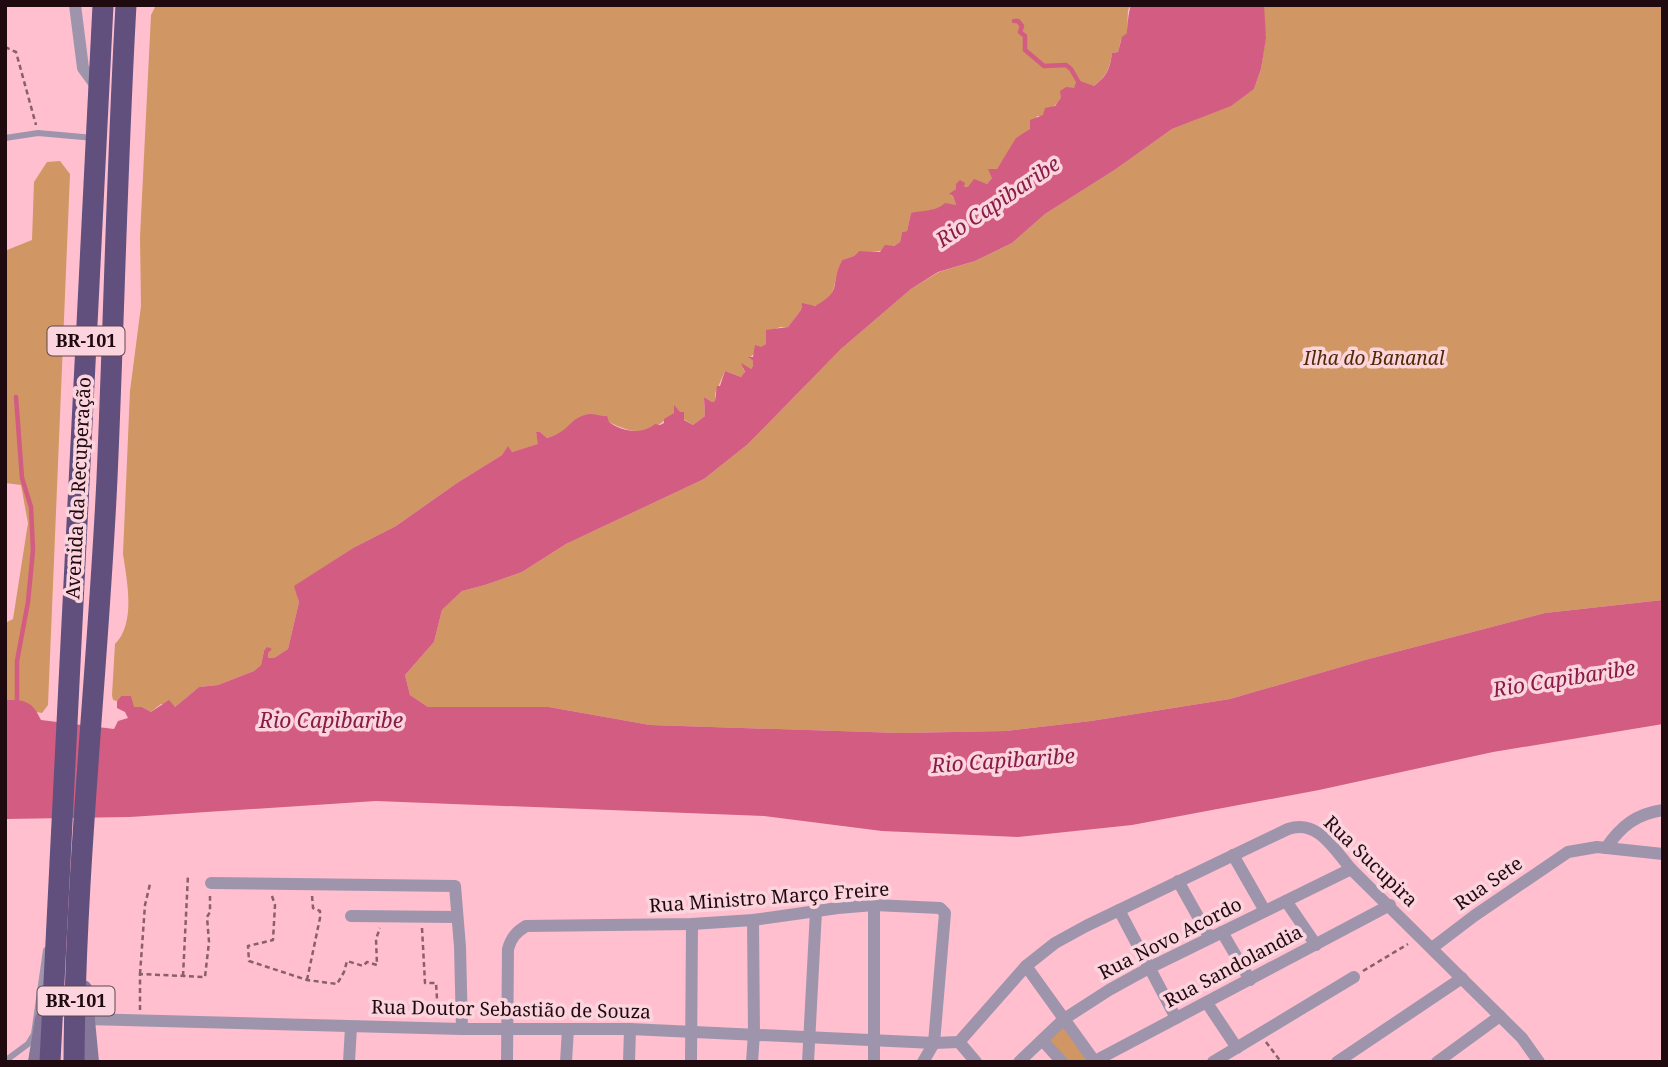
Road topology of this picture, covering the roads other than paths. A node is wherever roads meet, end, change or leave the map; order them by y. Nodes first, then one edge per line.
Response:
1 (75, 5) edge
2 (103, 5) edge
3 (126, 5) edge
4 (99, 90) junction
5 (5, 138) edge
6 (96, 138) junction
7 (1663, 810) edge
8 (1606, 848) junction
9 (1663, 854) edge
10 (1233, 855) junction
11 (1351, 869) junction
12 (1178, 881) junction
13 (211, 890) road end
14 (1286, 901) junction
15 (57, 904) junction
16 (874, 905) junction
17 (1390, 905) junction
18 (1119, 910) junction
19 (816, 911) junction
20 (1265, 911) junction
21 (351, 916) dead end
22 (457, 917) junction
23 (753, 920) junction
24 (692, 924) junction
25 (1222, 932) junction
26 (1210, 938) junction
27 (78, 941) junction
28 (1316, 945) junction
29 (1432, 948) junction
30 (54, 950) junction
31 (1026, 966) junction
32 (1149, 968) junction
33 (1354, 977) road end
34 (1462, 978) junction
35 (1250, 980) junction
36 (1207, 1003) junction
37 (1500, 1016) junction
38 (1176, 1018) junction
39 (86, 1019) junction
40 (1064, 1019) junction
41 (351, 1027) junction
42 (462, 1029) junction
43 (509, 1029) junction
44 (568, 1029) junction
45 (630, 1029) junction
46 (692, 1032) junction
47 (754, 1034) junction
48 (810, 1037) junction
49 (874, 1040) junction
50 (1042, 1041) junction
51 (959, 1042) junction
52 (934, 1043) junction
53 (1237, 1048) junction
54 (5, 1061) edge
55 (1095, 1061) edge
56 (37, 1062) edge
57 (50, 1062) edge
58 (74, 1062) edge
59 (90, 1062) edge
60 (349, 1062) edge
61 (507, 1062) edge
62 (566, 1062) edge
63 (629, 1062) edge
64 (691, 1062) edge
65 (752, 1062) edge
66 (808, 1062) edge
67 (874, 1062) edge
68 (923, 1062) edge
69 (976, 1062) edge
70 (1019, 1062) edge
71 (1062, 1062) edge
72 (1213, 1062) edge
73 (1337, 1062) edge
74 (1437, 1062) edge
75 (1539, 1062) edge

1 - 4 street
2 - 4 highway, Avenida da Recuperação / BR-101
3 - 27 highway, Avenida da Recuperação / BR-101
4 - 6 highway, Avenida da Recuperação / BR-101
5 - 6 lane
6 - 15 highway, Avenida da Recuperação / BR-101
7 - 8 street
8 - 9 street
8 - 29 street, Rua Sete
10 - 11 street, Rua Sucupira
10 - 12 street, Rua Sucupira
10 - 20 street
11 - 14 street, Rua Novo Acordo
11 - 17 street, Rua Sucupira
12 - 18 street, Rua Sucupira
12 - 26 street
13 - 22 street
14 - 20 street, Rua Novo Acordo
14 - 28 street
15 - 30 highway, BR-101
15 - 54 lane
16 - 19 street, Rua Ministro Março Freire
16 - 49 street
16 - 52 street, Rua Ministro Março Freire
17 - 28 street, Rua Sandolandia
17 - 29 street, Rua Sucupira
18 - 31 street, Rua Sucupira
18 - 32 street
19 - 23 street, Rua Ministro Março Freire
19 - 48 street
20 - 25 street, Rua Novo Acordo
21 - 22 street
22 - 42 street
23 - 24 street, Rua Ministro Março Freire
23 - 47 street
24 - 43 street, Rua Ministro Março Freire
24 - 46 street
25 - 26 street, Rua Novo Acordo
25 - 35 street
26 - 32 street, Rua Novo Acordo
27 - 39 main road
27 - 58 highway, BR-101
28 - 35 street, Rua Sandolandia
29 - 34 street, Rua Sucupira
30 - 56 main road
30 - 57 highway, BR-101
31 - 40 street
31 - 51 street, Rua Sucupira
32 - 38 street
32 - 40 street, Rua Novo Acordo
33 - 53 street
34 - 37 street, Rua Sucupira
34 - 73 street
35 - 36 street, Rua Sandolandia
36 - 38 street, Rua Sandolandia
36 - 53 street
37 - 74 street
37 - 75 street, Rua Sucupira
38 - 55 street, Rua Sandolandia
39 - 41 street, Rua Doutor Sebastião de Souza
39 - 59 main road
40 - 50 street, Rua Novo Acordo
40 - 55 street
41 - 42 street, Rua Doutor Sebastião de Souza
41 - 60 street
42 - 43 street, Rua Doutor Sebastião de Souza
43 - 44 street, Rua Doutor Sebastião de Souza
43 - 61 street
44 - 45 street, Rua Doutor Sebastião de Souza
44 - 62 street
45 - 46 street, Rua Doutor Sebastião de Souza
45 - 63 street
46 - 47 street, Rua Doutor Sebastião de Souza
46 - 64 street
47 - 48 street, Rua Doutor Sebastião de Souza
47 - 65 street
48 - 49 street, Rua Doutor Sebastião de Souza
48 - 66 street
49 - 52 street, Rua Doutor Sebastião de Souza
49 - 67 street
50 - 70 street, Rua Novo Acordo
50 - 71 street
51 - 52 street, Rua Doutor Sebastião de Souza
51 - 69 street
52 - 68 street
53 - 72 street

